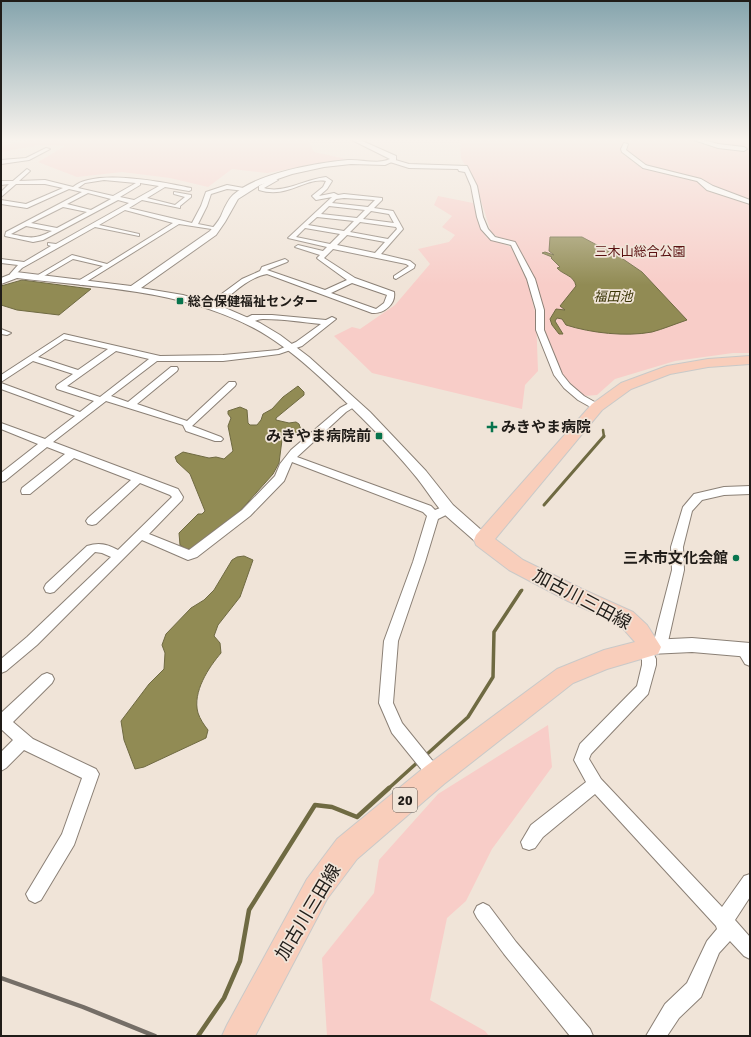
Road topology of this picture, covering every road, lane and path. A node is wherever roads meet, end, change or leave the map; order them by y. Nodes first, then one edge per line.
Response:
1 (69, 188) edge
2 (72, 188) edge
3 (109, 188) edge
4 (131, 188) edge
5 (159, 188) edge
6 (184, 188) edge
7 (222, 188) edge
8 (240, 188) edge
9 (261, 188) edge
10 (289, 188) edge
11 (325, 188) edge
12 (475, 188) edge
13 (711, 188) edge
14 (189, 189) dead end
15 (246, 189) joint
16 (156, 190) junction
17 (87, 192) junction
18 (98, 194) junction
19 (337, 197) junction
20 (116, 198) junction
21 (141, 198) junction
22 (1, 202) edge
23 (134, 202) junction
24 (750, 202) edge
25 (328, 204) junction
26 (62, 205) junction
27 (124, 208) junction
28 (370, 209) junction
29 (93, 212) junction
30 (316, 215) junction
31 (358, 221) junction
32 (178, 222) junction
33 (25, 224) junction
34 (93, 225) junction
35 (194, 225) junction
36 (303, 226) junction
37 (398, 226) junction
38 (216, 229) junction
39 (57, 230) junction
40 (345, 234) junction
41 (137, 235) dead end
42 (37, 240) junction
43 (390, 241) junction
44 (57, 246) junction
45 (298, 247) dead end
46 (332, 247) junction
47 (325, 254) junction
48 (376, 256) junction
49 (1, 261) edge
50 (285, 261) dead end
51 (25, 264) junction
52 (109, 266) junction
53 (263, 272) junction
54 (12, 275) junction
55 (396, 277) dead end
56 (37, 278) junction
57 (352, 280) junction
58 (1, 281) edge
59 (81, 283) junction
60 (133, 289) junction
61 (325, 293) junction
62 (211, 306) junction
63 (247, 321) junction
64 (291, 348) junction
65 (113, 349) junction
66 (32, 358) junction
67 (155, 358) junction
68 (750, 360) edge
69 (1, 369) edge
70 (174, 369) dead end
71 (11, 372) junction
72 (79, 373) junction
73 (1, 379) edge
74 (232, 384) dead end
75 (1, 386) edge
76 (103, 398) junction
77 (354, 404) junction
78 (129, 406) junction
79 (597, 407) junction
80 (81, 415) junction
81 (188, 424) junction
82 (1, 426) edge
83 (218, 438) dead end
84 (46, 443) junction
85 (73, 453) junction
86 (290, 458) junction
87 (2, 477) edge
88 (138, 479) junction
89 (750, 490) edge
90 (26, 491) dead end
91 (448, 509) junction
92 (434, 516) junction
93 (92, 520) dead end
94 (141, 535) junction
95 (483, 540) junction
96 (120, 556) junction
97 (50, 588) dead end
98 (651, 647) junction
99 (748, 653) edge
100 (1, 667) edge
101 (47, 679) dead end
102 (2, 721) edge
103 (24, 740) junction
104 (1, 763) edge
105 (436, 775) junction
106 (596, 784) junction
107 (529, 842) dead end
108 (750, 882) edge
109 (35, 894) dead end
110 (483, 912) dead end
111 (726, 926) junction
112 (750, 950) edge
113 (238, 1036) edge
114 (583, 1036) edge
115 (656, 1036) edge

1 - 22 street
2 - 17 street
3 - 18 street
4 - 20 street
5 - 16 street
6 - 14 street
7 - 35 street
8 - 15 street
9 - 10 street
11 - 19 street
12 - 79 street
13 - 24 street
15 - 38 street
16 - 21 street
16 - 21 street
17 - 18 street
17 - 26 street
18 - 20 street
19 - 25 street
19 - 28 street
20 - 23 street
20 - 29 street
21 - 23 street
23 - 27 street
25 - 28 street
25 - 30 street
26 - 29 street
26 - 33 street
27 - 32 street
27 - 34 street
28 - 31 street
28 - 37 street
29 - 39 street
30 - 31 street
30 - 36 street
31 - 37 street
31 - 40 street
32 - 35 street
32 - 52 street
33 - 39 street
33 - 42 street
34 - 41 street
34 - 44 street
35 - 38 street
36 - 40 street
36 - 46 street
37 - 43 street
38 - 60 street
39 - 42 street
40 - 43 street
40 - 46 street
42 - 44 street
43 - 48 street
44 - 51 street
45 - 47 street
46 - 47 street
46 - 48 street
47 - 57 street
48 - 55 street
49 - 51 street
50 - 53 street
51 - 54 street
52 - 56 street
52 - 59 street
53 - 61 street
53 - 62 street
54 - 56 street
54 - 58 street
56 - 59 street
57 - 61 street
57 - 61 street
59 - 60 street
60 - 62 street
62 - 63 street
63 - 64 street
63 - 64 street
64 - 67 street
64 - 77 street
65 - 66 street
65 - 67 street
65 - 72 street
66 - 71 street
66 - 72 street
67 - 76 street
68 - 79 main road
69 - 71 street
70 - 78 street
71 - 73 street
72 - 76 street
74 - 81 street
75 - 80 street
76 - 78 street
76 - 80 street
77 - 86 street
77 - 91 street
78 - 81 street
79 - 95 main road
80 - 84 street
81 - 83 street
82 - 84 street
84 - 85 street
84 - 87 street
85 - 88 street
85 - 90 street
86 - 92 street
86 - 94 street
88 - 93 street
88 - 94 street
89 - 98 street
91 - 92 street
91 - 95 street
92 - 105 street
94 - 96 street
95 - 98 main road, 加古川三田線
96 - 97 street
96 - 100 street
98 - 99 street
98 - 105 main road, 加古川三田線 / 20
98 - 106 street
101 - 102 street
102 - 103 street
103 - 104 street
103 - 109 street
105 - 113 main road, 加古川三田線 / 20
106 - 107 street
106 - 111 street
108 - 111 street
110 - 114 street
111 - 112 street
111 - 115 street

